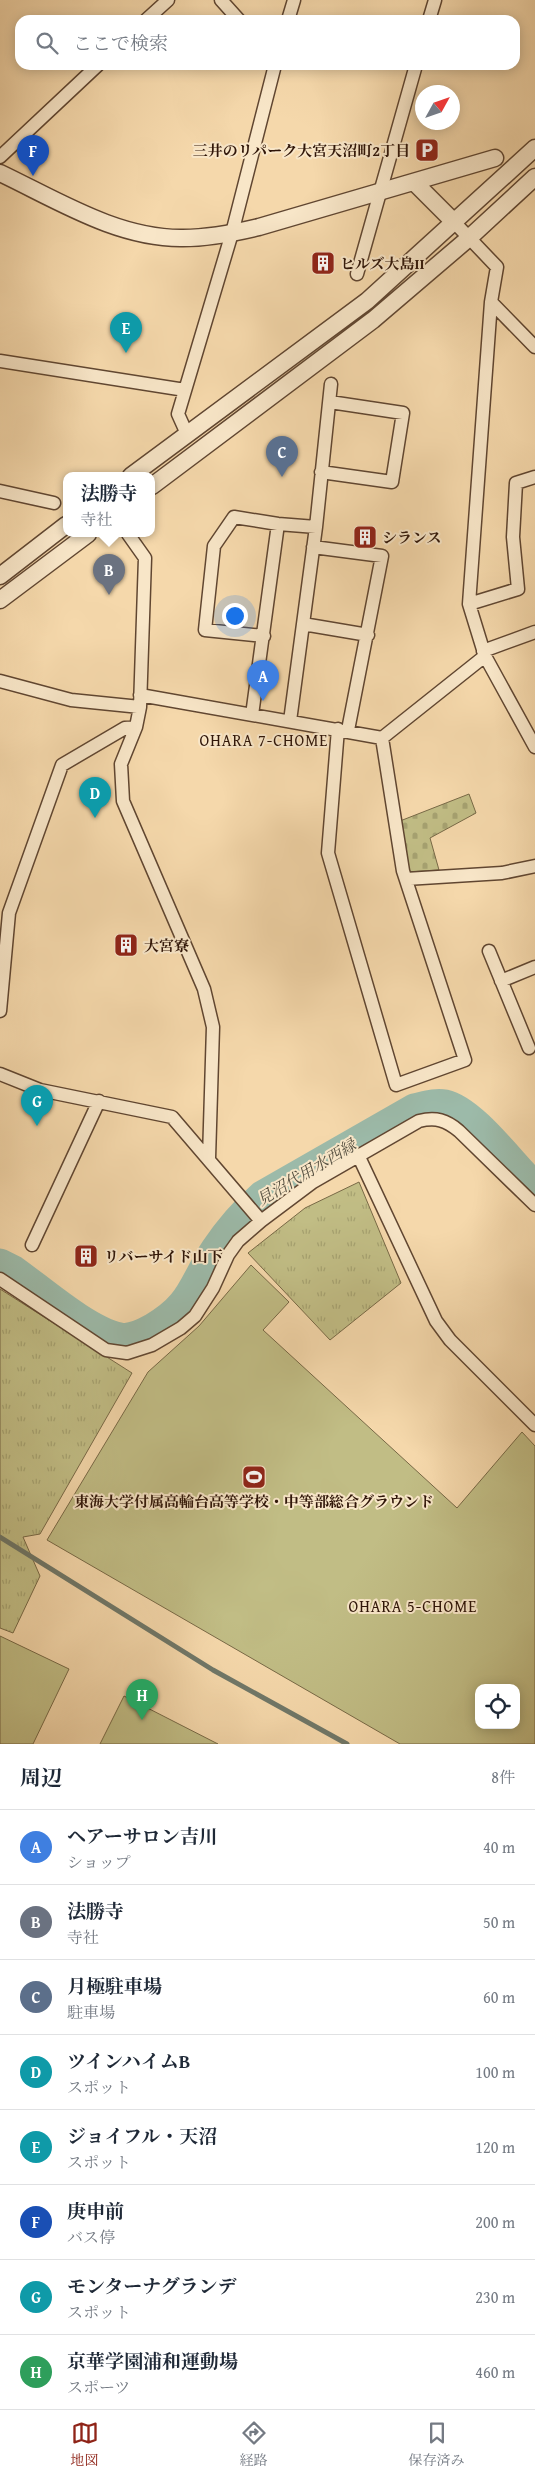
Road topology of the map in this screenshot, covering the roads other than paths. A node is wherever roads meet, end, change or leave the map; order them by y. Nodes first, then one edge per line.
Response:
1 (168, 0) edge
2 (221, 0) edge
3 (294, 0) edge
4 (435, 0) edge
5 (152, 15) edge
6 (234, 15) edge
7 (290, 15) edge
8 (430, 15) edge
9 (93, 70) edge
10 (275, 70) edge
11 (415, 70) edge
12 (535, 148) edge
13 (0, 157) edge
14 (495, 158) dead end
15 (0, 173) edge
16 (535, 177) edge
17 (414, 182) junction
18 (381, 191) junction
19 (454, 222) junction
20 (232, 233) junction
21 (469, 238) junction
22 (357, 274) dead end
23 (491, 302) junction
24 (535, 347) edge
25 (0, 360) edge
26 (331, 384) dead end
27 (185, 390) junction
28 (330, 402) junction
29 (187, 434) junction
30 (135, 472) edge
31 (321, 472) junction
32 (535, 477) edge
33 (155, 484) edge
34 (0, 491) edge
35 (54, 503) dead end
36 (278, 524) junction
37 (63, 527) edge
38 (316, 527) junction
39 (84, 537) edge
40 (130, 537) edge
41 (313, 547) junction
42 (0, 576) edge
43 (0, 600) edge
44 (469, 604) junction
45 (303, 624) junction
46 (535, 632) edge
47 (368, 635) junction
48 (264, 636) junction
49 (484, 653) junction
50 (0, 680) edge
51 (140, 701) junction
52 (252, 715) junction
53 (290, 721) junction
54 (136, 727) junction
55 (343, 730) junction
56 (382, 738) junction
57 (535, 747) edge
58 (535, 866) edge
59 (406, 879) junction
60 (5, 908) edge
61 (489, 951) dead end
62 (535, 967) edge
63 (501, 981) junction
64 (0, 1011) edge
65 (529, 1048) dead end
66 (0, 1074) edge
67 (99, 1101) junction
68 (359, 1156) junction
69 (209, 1158) junction
70 (532, 1202) edge
71 (261, 1221) junction
72 (32, 1245) dead end
73 (0, 1279) edge
74 (535, 1425) edge

1 - 5 street
2 - 6 street
3 - 7 street
4 - 8 street
9 - 13 street
10 - 20 street
11 - 18 street
12 - 19 street
14 - 17 street
15 - 20 street
16 - 21 street
17 - 18 street
17 - 19 street
18 - 20 street
18 - 22 street
19 - 21 street
19 - 29 street
20 - 27 street
21 - 23 street
21 - 33 street
23 - 24 street
23 - 44 street
25 - 27 street
26 - 28 street
27 - 29 street
28 - 31 street
28 - 31 street
29 - 30 street
31 - 38 street
32 - 44 street
34 - 35 street
36 - 38 street
36 - 48 street
36 - 48 street
37 - 42 street
38 - 41 street
39 - 43 street
40 - 51 street
41 - 45 street
41 - 47 street
44 - 49 street
45 - 47 street
45 - 53 street
46 - 49 street
47 - 55 street
48 - 52 street
49 - 56 street
49 - 57 street
50 - 51 street
51 - 52 street
51 - 54 street
52 - 53 street
53 - 55 street
54 - 60 street
54 - 69 street
55 - 56 street
55 - 59 street
56 - 59 street
58 - 59 street
60 - 64 street
61 - 63 street
62 - 63 street
63 - 65 street
66 - 67 street
67 - 69 street
67 - 72 street
68 - 70 street
68 - 71 street
68 - 74 street
69 - 71 street
71 - 73 street

